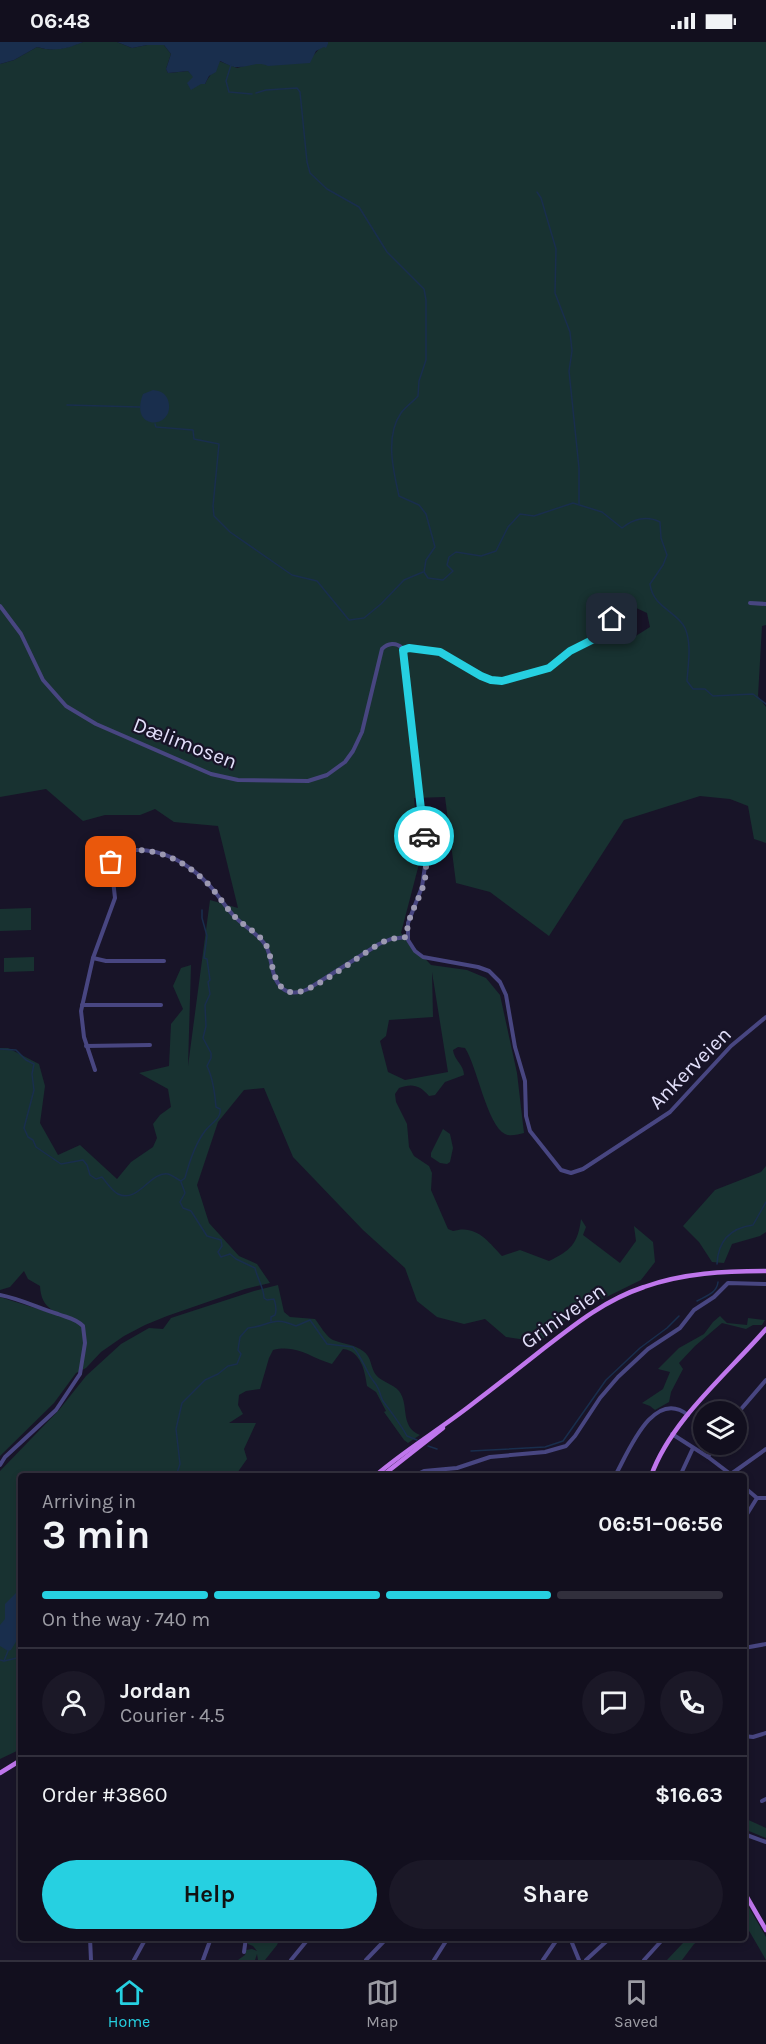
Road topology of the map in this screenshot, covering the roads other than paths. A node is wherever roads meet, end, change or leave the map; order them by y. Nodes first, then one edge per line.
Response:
1 (750, 603) dead end
2 (766, 604) edge
3 (0, 606) edge
4 (612, 619) dead end
5 (402, 649) junction
6 (407, 937) junction
7 (93, 958) junction
8 (164, 961) dead end
9 (82, 1005) junction
10 (161, 1005) dead end
11 (766, 1017) edge
12 (150, 1045) dead end
13 (86, 1046) junction
14 (95, 1070) dead end
15 (766, 1273) edge
16 (766, 1284) edge
17 (0, 1295) edge
18 (766, 1329) edge
19 (766, 1380) edge
20 (747, 1402) edge
21 (688, 1415) junction
22 (672, 1434) junction
23 (693, 1448) joint
24 (766, 1449) edge
25 (705, 1455) edge
26 (708, 1457) joint
27 (0, 1465) edge
28 (382, 1473) edge
29 (420, 1473) edge
30 (617, 1473) edge
31 (652, 1473) edge
32 (681, 1473) edge
33 (729, 1473) edge
34 (735, 1473) edge
35 (747, 1490) edge
36 (757, 1498) junction
37 (766, 1498) edge
38 (747, 1514) edge
39 (766, 1644) edge
40 (747, 1648) edge
41 (766, 1733) edge
42 (747, 1736) edge
43 (18, 1762) edge
44 (0, 1773) edge
45 (747, 1835) edge
46 (766, 1842) edge
47 (747, 1897) edge
48 (766, 1930) edge
49 (90, 1941) edge
50 (144, 1941) edge
51 (211, 1941) edge
52 (246, 1941) edge
53 (307, 1941) edge
54 (384, 1941) edge
55 (446, 1941) edge
56 (556, 1941) edge
57 (571, 1941) edge
58 (607, 1941) edge
59 (661, 1941) edge
60 (244, 1952) dead end
61 (91, 1960) edge
62 (134, 1960) edge
63 (203, 1960) edge
64 (291, 1960) edge
65 (366, 1960) edge
66 (435, 1960) edge
67 (543, 1960) edge
68 (579, 1960) edge
69 (586, 1960) edge
70 (644, 1960) edge

1 - 2 street
3 - 5 street, Dælimosen
4 - 5 street
5 - 6 street
6 - 7 street
6 - 11 street, Ankerveien
7 - 8 street
7 - 9 street
9 - 10 street
9 - 13 street
12 - 13 street
13 - 14 street
15 - 28 main road, Griniveien
16 - 29 street
17 - 27 street
18 - 21 main road
19 - 20 street
21 - 22 main road
21 - 30 street
22 - 23 street
22 - 31 main road
23 - 32 street
24 - 34 street
25 - 26 street
26 - 33 street
35 - 36 street
36 - 37 street
36 - 38 street
39 - 40 street
41 - 42 street
43 - 44 main road
45 - 46 street
47 - 48 main road
49 - 61 street
50 - 62 street
51 - 63 street
52 - 60 street
53 - 64 street
54 - 65 street
55 - 66 street
56 - 67 street
57 - 68 street
58 - 69 street
59 - 70 street

